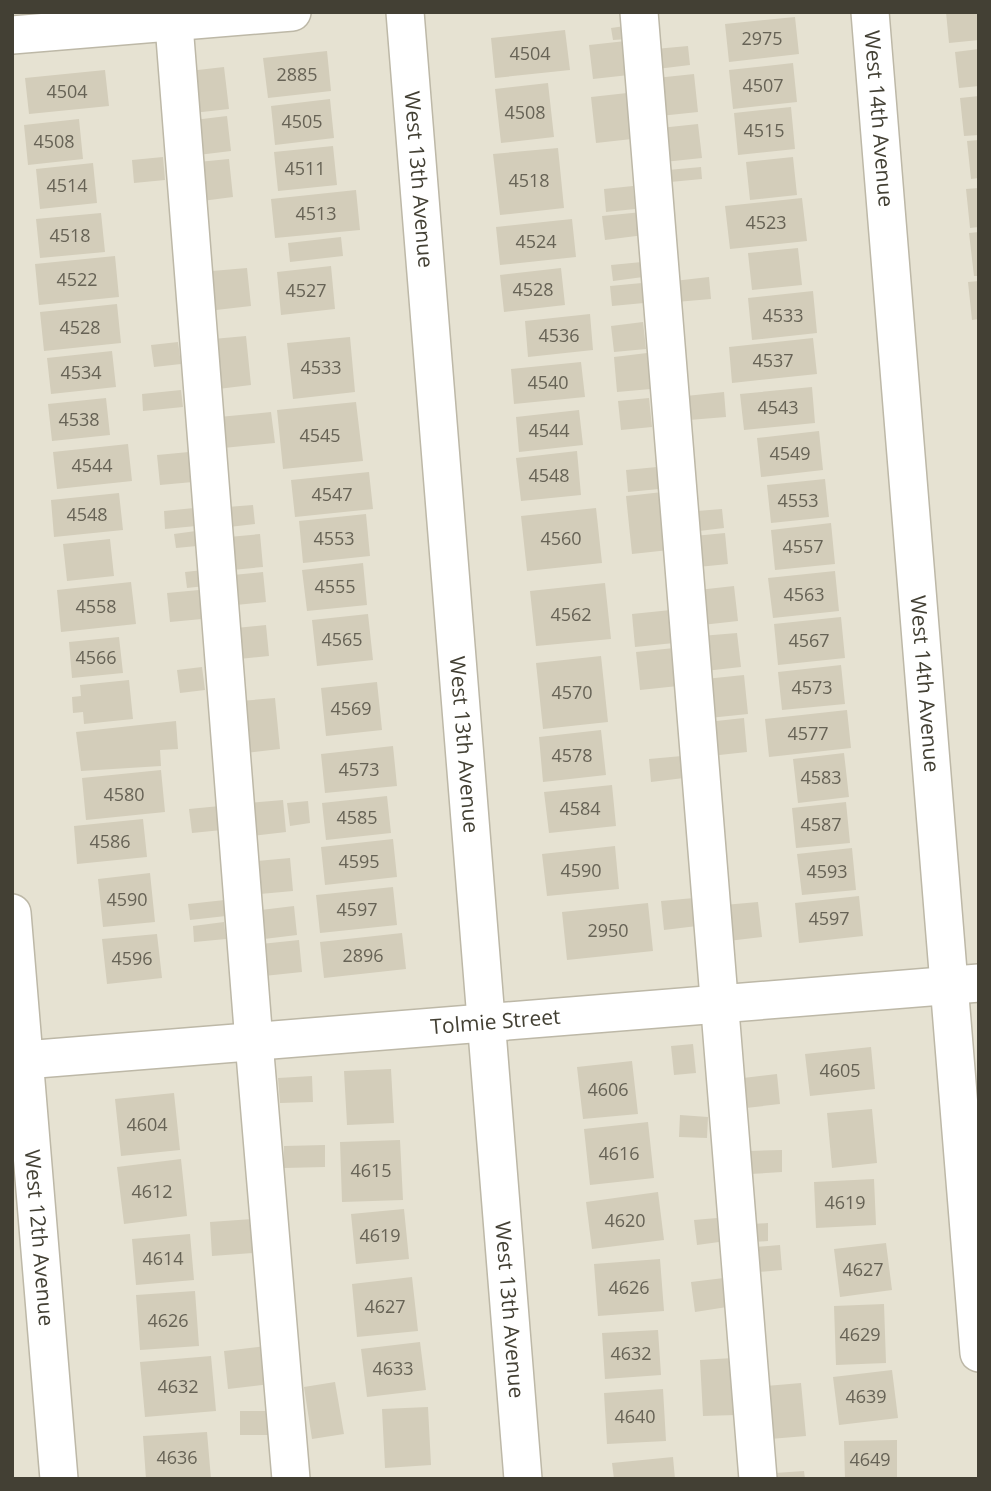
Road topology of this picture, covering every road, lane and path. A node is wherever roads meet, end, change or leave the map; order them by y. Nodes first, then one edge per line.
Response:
1 (292, 12) edge
2 (404, 12) edge
3 (639, 12) edge
4 (870, 12) edge
5 (174, 17) edge
6 (12, 35) edge
7 (12, 913) edge
8 (964, 985) edge
9 (720, 1004) junction
10 (485, 1023) junction
11 (254, 1042) junction
12 (18, 1061) edge
13 (979, 1353) edge
14 (59, 1479) edge
15 (291, 1479) edge
16 (523, 1479) edge
17 (758, 1479) edge

1 - 5 street
2 - 10 street, West 13th Avenue
3 - 9 street
4 - 8 street, West 14th Avenue
5 - 6 street
5 - 11 street
7 - 12 street, West 12th Avenue
8 - 9 street, Tolmie Street
8 - 13 street, West 14th Avenue
9 - 10 street, Tolmie Street
9 - 17 street
10 - 11 street, Tolmie Street
10 - 16 street, West 13th Avenue
11 - 12 street, Tolmie Street
11 - 15 street
12 - 14 street, West 12th Avenue

